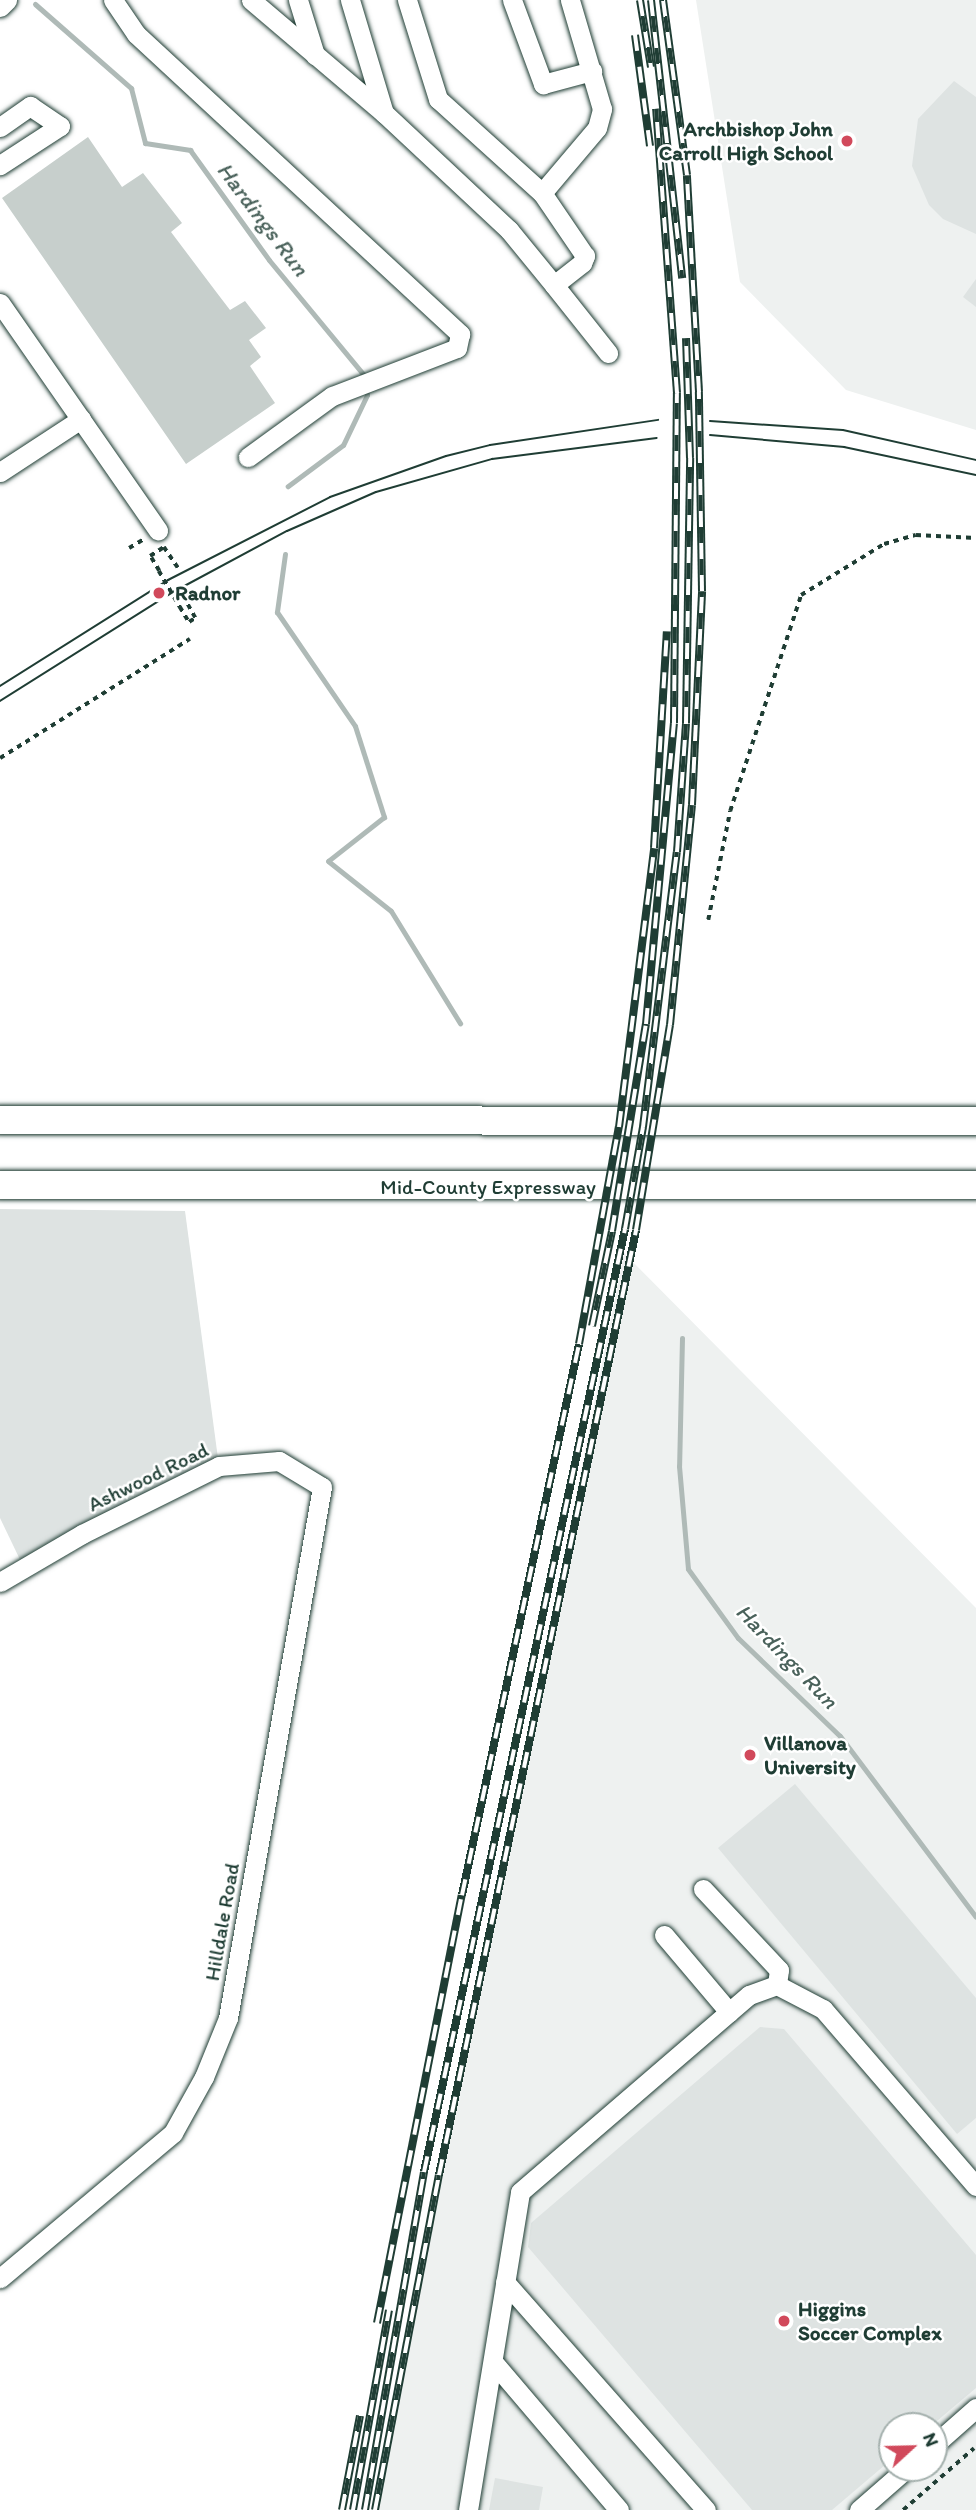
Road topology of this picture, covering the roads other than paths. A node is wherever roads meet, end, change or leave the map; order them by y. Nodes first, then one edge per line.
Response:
1 (7, 0) edge
2 (113, 0) edge
3 (251, 0) edge
4 (298, 0) edge
5 (350, 0) edge
6 (407, 0) edge
7 (512, 0) edge
8 (569, 0) edge
9 (0, 8) edge
10 (315, 55) junction
11 (592, 71) junction
12 (385, 114) junction
13 (0, 127) edge
14 (0, 165) edge
15 (542, 193) junction
16 (554, 285) junction
17 (0, 303) edge
18 (608, 353) dead end
19 (81, 419) junction
20 (247, 457) dead end
21 (0, 472) edge
22 (158, 530) dead end
23 (0, 1120) edge
24 (976, 1121) edge
25 (0, 1185) edge
26 (976, 1185) edge
27 (322, 1487) joint
28 (0, 1582) edge
29 (703, 1889) dead end
30 (664, 1935) dead end
31 (778, 1985) junction
32 (729, 2012) junction
33 (976, 2186) edge
34 (0, 2278) edge
35 (505, 2282) junction
36 (494, 2363) junction
37 (976, 2408) edge
38 (948, 2433) edge
39 (891, 2482) edge
40 (468, 2510) edge
41 (619, 2510) edge
42 (706, 2510) edge
43 (859, 2510) edge

1 - 9 street
2 - 20 street
3 - 10 street
4 - 10 street
5 - 12 street
6 - 15 street
7 - 11 street
8 - 11 street
10 - 12 street
11 - 15 street
12 - 16 street
13 - 14 street
15 - 16 street
16 - 18 street
17 - 19 street
19 - 21 street
19 - 22 street
23 - 24 highway
25 - 26 highway, Mid-County Expressway
27 - 28 street, Ashwood Road
27 - 34 street, Hilldale Road
29 - 31 street
30 - 32 street
31 - 32 street
31 - 33 street
32 - 35 street
35 - 36 street
35 - 42 street
36 - 40 street
36 - 41 street
37 - 38 street
39 - 43 street

